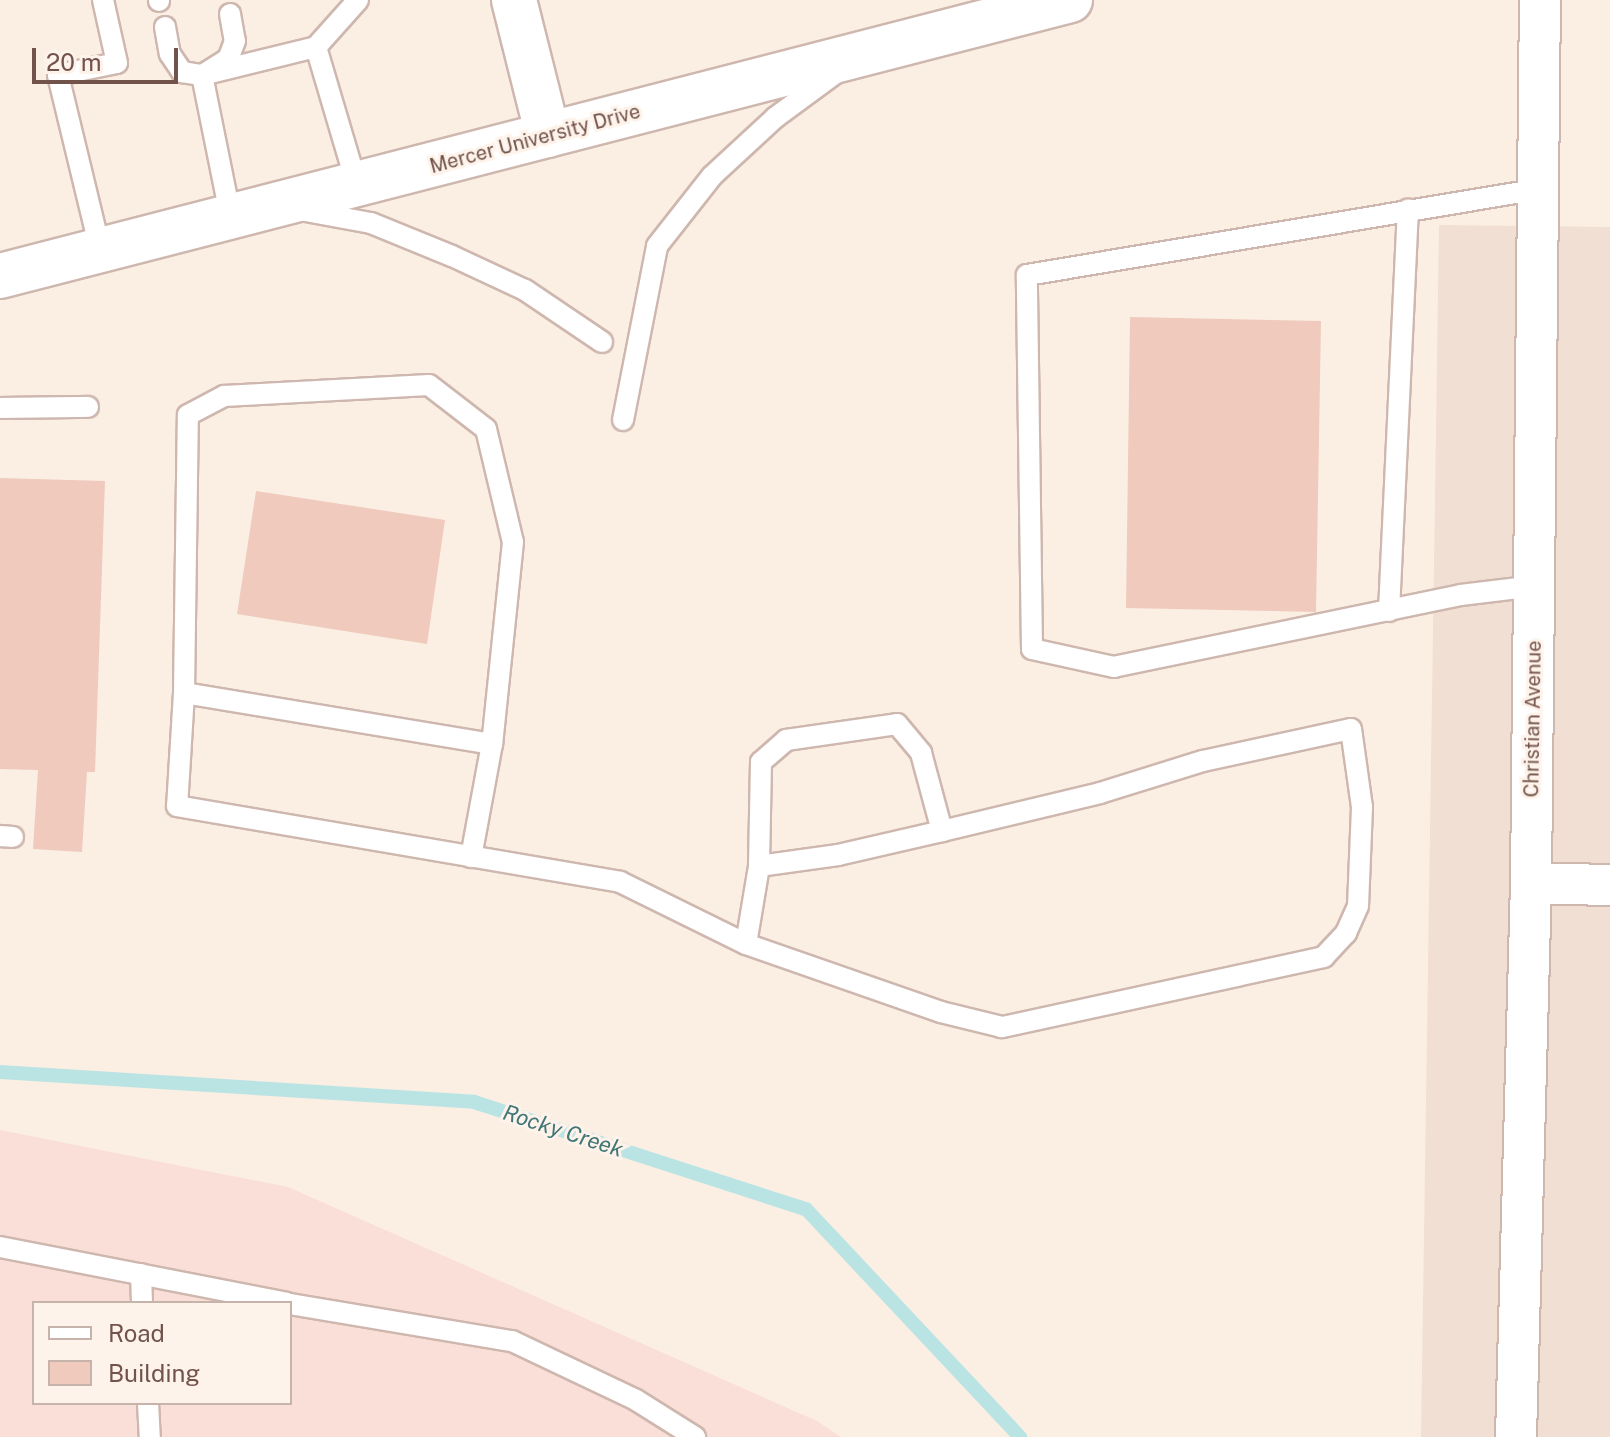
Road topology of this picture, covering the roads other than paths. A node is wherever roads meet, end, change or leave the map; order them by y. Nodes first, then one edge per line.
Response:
1 (103, 0) edge
2 (358, 0) edge
3 (514, 0) edge
4 (1070, 0) edge
5 (1540, 0) edge
6 (230, 14) dead end
7 (165, 27) dead end
8 (316, 47) junction
9 (867, 51) junction
10 (202, 75) junction
11 (548, 135) junction
12 (357, 185) junction
13 (1539, 189) junction
14 (277, 206) junction
15 (1408, 209) junction
16 (231, 219) junction
17 (101, 253) junction
18 (0, 276) edge
19 (602, 342) dead end
20 (88, 407) dead end
21 (0, 408) edge
22 (623, 420) dead end
23 (1535, 586) junction
24 (1389, 611) junction
25 (184, 693) junction
26 (492, 744) junction
27 (942, 831) junction
28 (471, 857) junction
29 (759, 866) junction
30 (1531, 883) junction
31 (1610, 885) edge
32 (746, 944) junction
33 (0, 1247) edge
34 (141, 1274) junction
35 (142, 1301) edge
36 (278, 1301) edge
37 (292, 1304) edge
38 (148, 1405) edge
39 (150, 1437) edge
40 (695, 1437) edge
41 (1516, 1437) edge

1 - 17 lane
2 - 8 lane
3 - 11 main road
4 - 9 main road, Mercer University Drive
5 - 13 street, Christian Avenue
6 - 10 lane
7 - 10 lane
8 - 10 lane
8 - 12 lane
9 - 11 main road, Mercer University Drive
9 - 22 lane
10 - 16 lane
11 - 12 main road, Mercer University Drive
12 - 14 main road, Mercer University Drive
13 - 15 lane
13 - 23 street, Christian Avenue
14 - 16 main road, Mercer University Drive
14 - 19 lane
15 - 24 lane
15 - 24 lane
16 - 17 main road, Mercer University Drive
17 - 18 main road, Mercer University Drive
20 - 21 lane
23 - 24 lane
23 - 30 street, Christian Avenue
25 - 26 lane
25 - 26 lane
25 - 28 lane
26 - 28 lane
27 - 29 lane
27 - 29 lane
27 - 32 lane
28 - 32 lane
29 - 32 lane
30 - 31 street
30 - 41 street, Christian Avenue
33 - 34 lane
34 - 35 lane
34 - 36 lane
37 - 40 lane
38 - 39 lane

